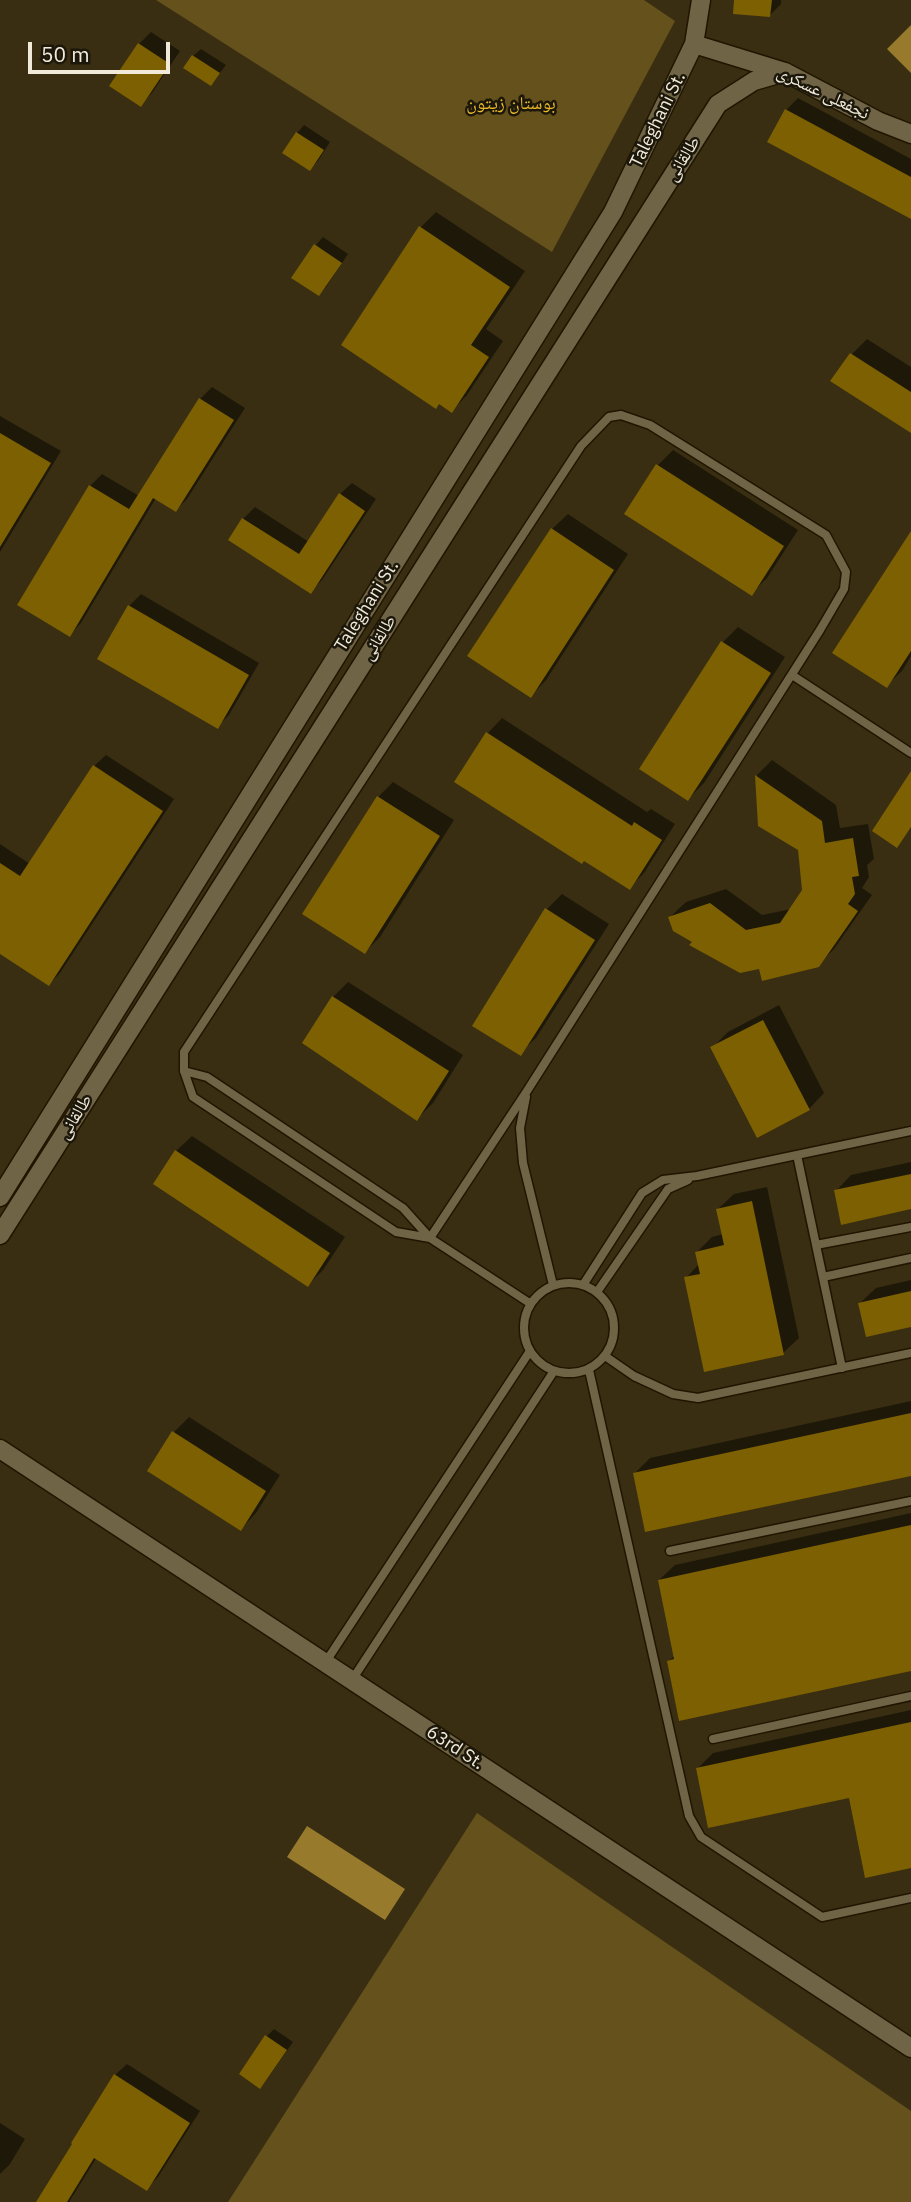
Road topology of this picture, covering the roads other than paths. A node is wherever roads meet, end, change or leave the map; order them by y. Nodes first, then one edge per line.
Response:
1 (701, 0) edge
2 (694, 44) junction
3 (785, 72) junction
4 (911, 134) edge
5 (792, 675) junction
6 (911, 753) edge
7 (184, 1071) junction
8 (527, 1091) junction
9 (911, 1131) edge
10 (797, 1155) junction
11 (697, 1176) junction
12 (0, 1196) edge
13 (911, 1227) edge
14 (0, 1235) edge
15 (430, 1238) junction
16 (816, 1245) junction
17 (911, 1258) edge
18 (823, 1277) junction
19 (553, 1285) junction
20 (583, 1285) junction
21 (597, 1292) junction
22 (531, 1304) junction
23 (530, 1351) junction
24 (911, 1353) edge
25 (605, 1356) junction
26 (842, 1368) junction
27 (589, 1370) junction
28 (554, 1371) junction
29 (0, 1449) edge
30 (911, 1501) edge
31 (670, 1551) dead end
32 (325, 1663) junction
33 (352, 1680) junction
34 (911, 1696) edge
35 (713, 1739) dead end
36 (911, 1898) edge
37 (911, 2048) edge

1 - 2 street, Taleghani St.
2 - 3 street, نجفعلی عسکری
2 - 12 street, Taleghani St.
3 - 4 street, نجفعلی عسکری
3 - 14 street, طالقانی
5 - 6 lane
5 - 7 lane
5 - 8 lane
7 - 15 lane
7 - 15 lane
8 - 15 lane
8 - 19 lane
9 - 10 lane
10 - 11 lane
10 - 16 lane
11 - 20 lane
11 - 21 lane
13 - 16 lane
15 - 22 lane
16 - 18 lane
17 - 18 lane
18 - 26 lane
19 - 20 lane
19 - 22 lane
20 - 21 lane
21 - 25 lane
22 - 23 lane
23 - 28 lane
23 - 32 lane
24 - 26 lane
25 - 26 lane
25 - 27 lane
27 - 28 lane
27 - 36 lane
28 - 33 lane
29 - 32 street, 63rd St.
30 - 31 lane
32 - 33 street, 63rd St.
33 - 37 street, 63rd St.
34 - 35 lane

